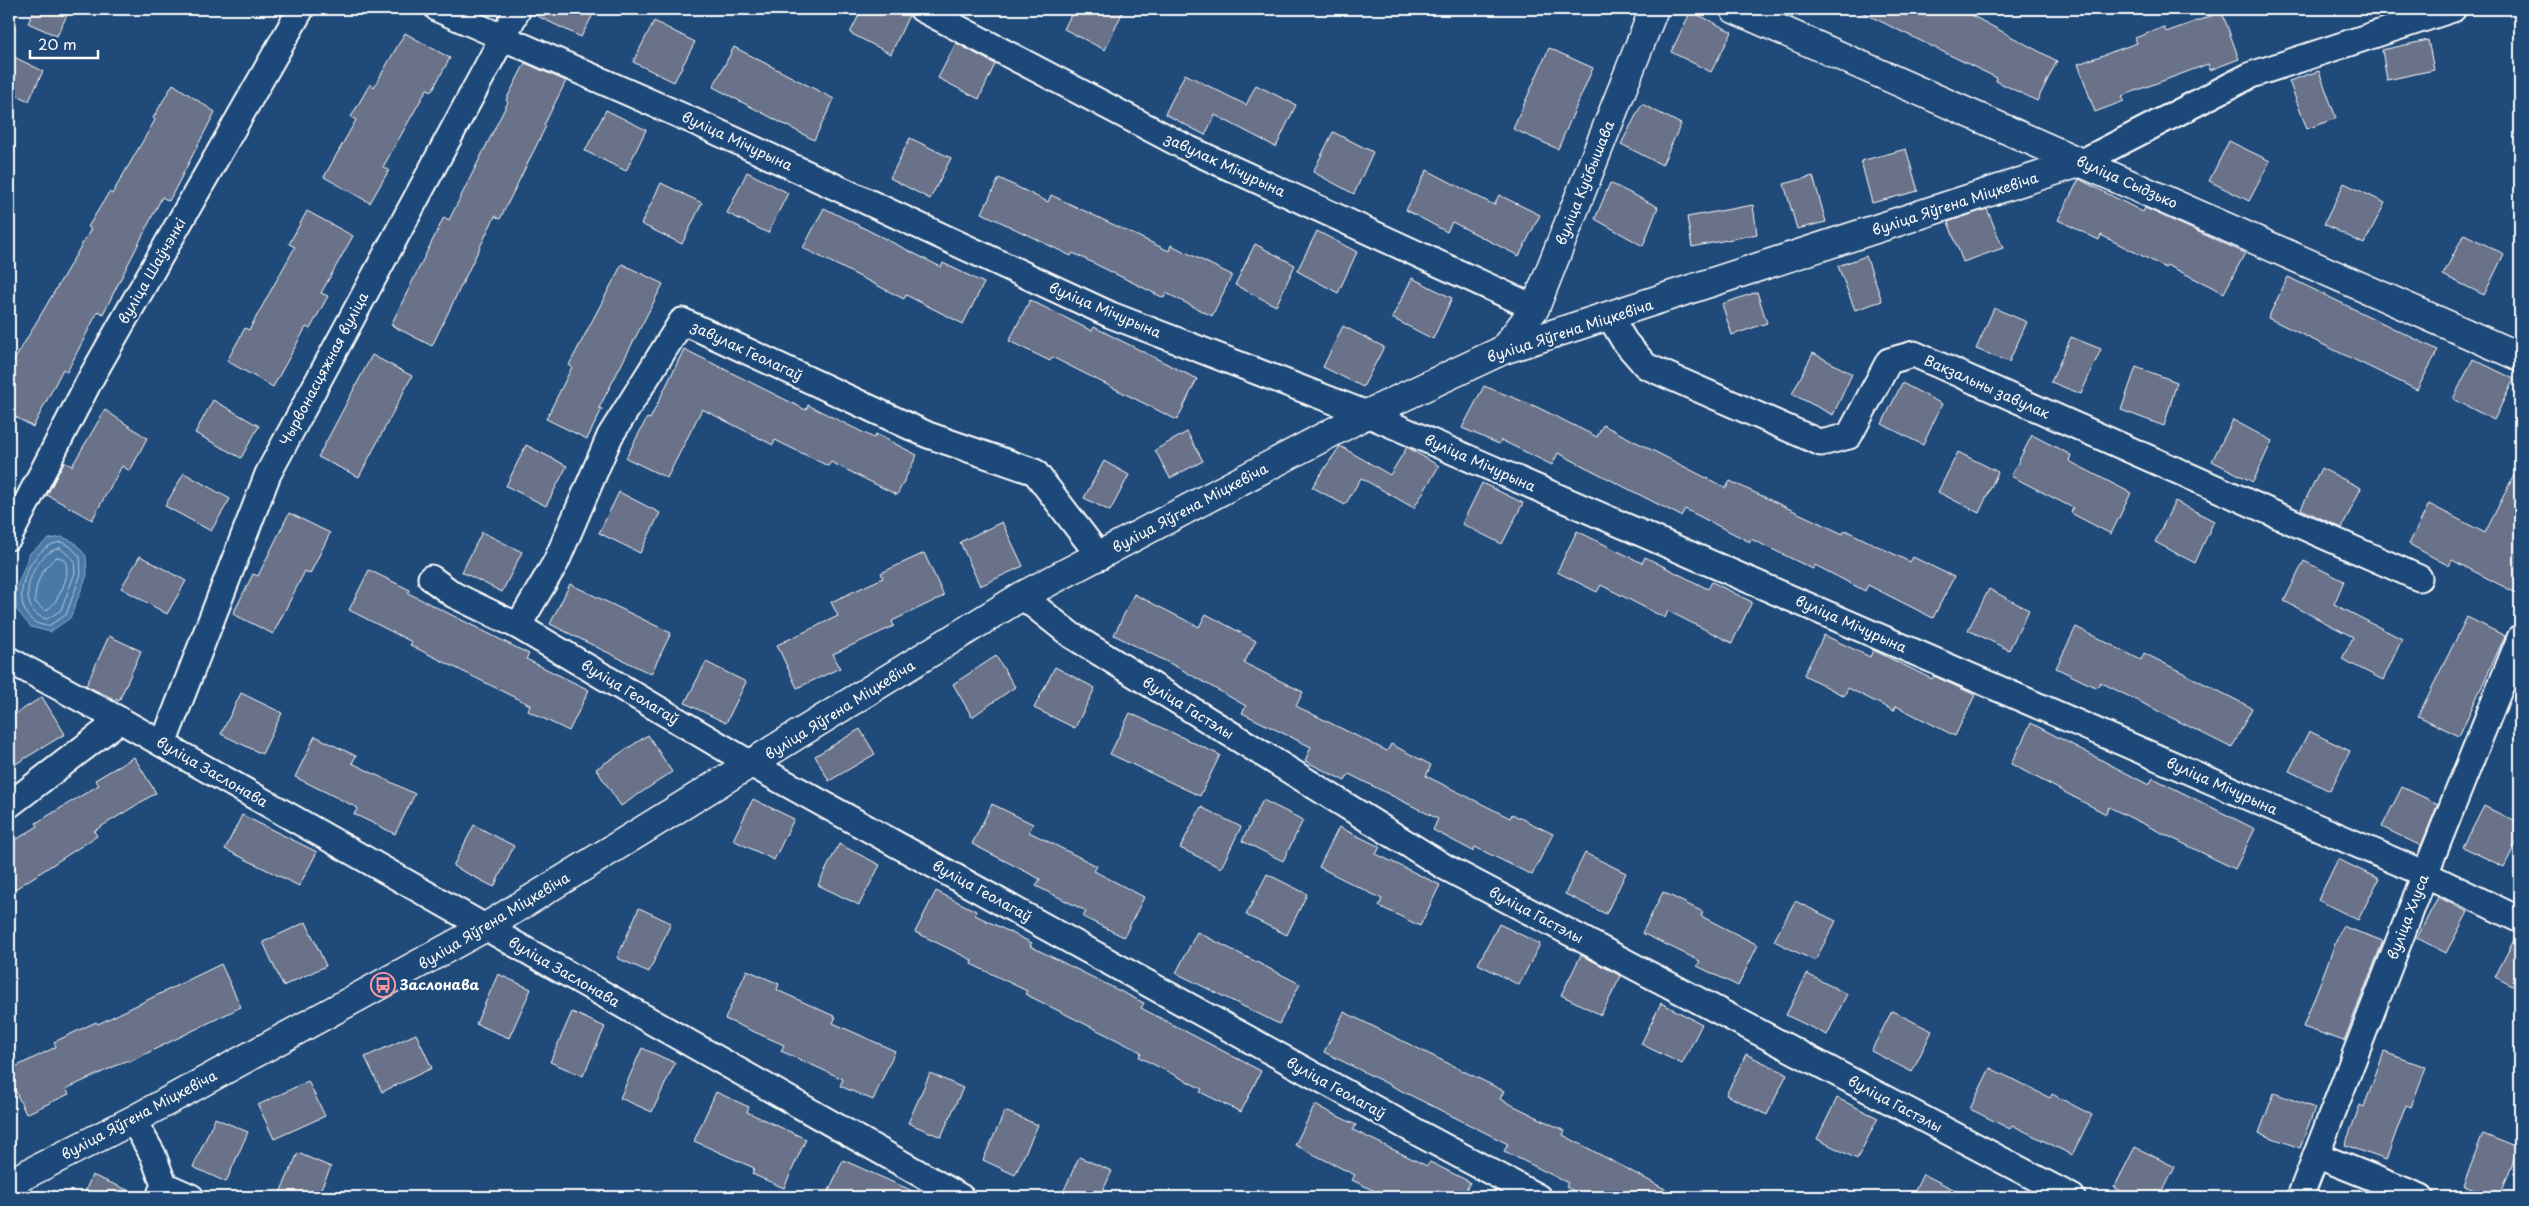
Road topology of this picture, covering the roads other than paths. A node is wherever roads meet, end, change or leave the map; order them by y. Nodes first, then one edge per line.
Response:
1 (301, 9) edge
2 (438, 9) edge
3 (518, 9) edge
4 (922, 9) edge
5 (1654, 9) edge
6 (1734, 9) edge
7 (2453, 9) edge
8 (503, 37) junction
9 (2082, 162) junction
10 (1536, 308) junction
11 (1610, 317) junction
12 (1503, 350) junction
13 (2520, 357) edge
14 (1367, 414) junction
15 (9, 537) edge
16 (1100, 557) junction
17 (431, 578) dead end
18 (2419, 578) dead end
19 (1022, 596) junction
20 (518, 626) junction
21 (2520, 638) edge
22 (9, 660) edge
23 (120, 720) junction
24 (163, 744) junction
25 (751, 764) junction
26 (9, 805) edge
27 (2425, 874) junction
28 (2520, 920) edge
29 (486, 928) junction
30 (133, 1120) junction
31 (2316, 1155) junction
32 (9, 1183) edge
33 (161, 1191) edge
34 (191, 1197) edge
35 (961, 1197) edge
36 (1538, 1197) edge
37 (2072, 1197) edge
38 (2300, 1197) edge
39 (2421, 1197) edge

1 - 15 street, вуліца Шаўчэнкі
2 - 8 street, вуліца Мічурына
3 - 8 street, Чырвонасцяжная вуліца
4 - 10 street, завулак Мічурына
5 - 10 street, вуліца Куйбышава
6 - 9 street, вуліца Сыдзько
7 - 9 street, вуліца Яўгена Міцкевіча
8 - 14 street, вуліца Мічурына
8 - 24 street, Чырвонасцяжная вуліца
9 - 11 street, вуліца Яўгена Міцкевіча
9 - 13 street, вуліца Сыдзько
10 - 12 street, вуліца Куйбышава
11 - 12 street, вуліца Яўгена Міцкевіча
11 - 18 street, Вакзальны завулак
12 - 14 street, вуліца Яўгена Міцкевіча
14 - 16 street, вуліца Яўгена Міцкевіча
14 - 27 street, вуліца Мічурына
16 - 19 street, вуліца Яўгена Міцкевіча
16 - 20 street, завулак Геолагаў
17 - 20 street, вуліца Геолагаў
19 - 25 street, вуліца Яўгена Міцкевіча
19 - 37 street, вуліца Гастэлы
20 - 25 street, вуліца Геолагаў
21 - 27 street, вуліца Хлуса
22 - 23 street, вуліца Заслонава
23 - 24 street, вуліца Заслонава
23 - 26 street
24 - 29 street, вуліца Заслонава
25 - 29 street, вуліца Яўгена Міцкевіча
25 - 36 street, вуліца Геолагаў
27 - 28 street, вуліца Мічурына
27 - 31 street, вуліца Хлуса
29 - 30 street, вуліца Яўгена Міцкевіча
29 - 35 street, вуліца Заслонава
30 - 32 street, вуліца Яўгена Міцкевіча
30 - 33 street
31 - 38 street, вуліца Хлуса
31 - 39 street
33 - 34 street

